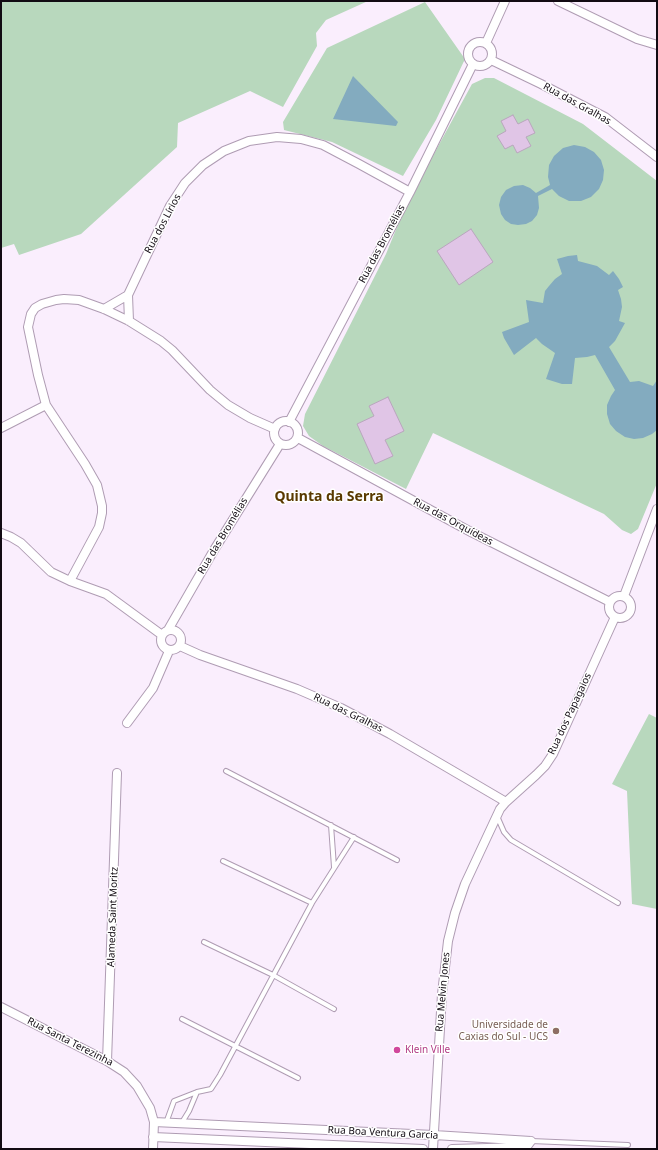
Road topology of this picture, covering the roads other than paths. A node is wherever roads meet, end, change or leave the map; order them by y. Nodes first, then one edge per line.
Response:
1 (505, 1) edge
2 (558, 1) edge
3 (486, 43) junction
4 (657, 45) edge
5 (491, 60) junction
6 (473, 64) junction
7 (657, 157) edge
8 (410, 192) junction
9 (128, 295) junction
10 (104, 310) junction
11 (129, 321) junction
12 (46, 405) junction
13 (289, 422) junction
14 (1, 428) edge
15 (275, 429) junction
16 (298, 438) junction
17 (280, 444) junction
18 (657, 509) edge
19 (1, 533) edge
20 (70, 581) junction
21 (624, 596) junction
22 (610, 602) junction
23 (615, 617) junction
24 (165, 633) junction
25 (180, 646) junction
26 (169, 651) junction
27 (127, 723) dead end
28 (226, 772) dead end
29 (117, 773) dead end
30 (506, 802) junction
31 (496, 815) junction
32 (331, 826) junction
33 (354, 837) junction
34 (484, 840) joint
35 (397, 860) dead end
36 (222, 861) dead end
37 (334, 868) junction
38 (312, 903) junction
39 (618, 903) dead end
40 (204, 942) dead end
41 (273, 975) junction
42 (1, 1007) edge
43 (334, 1009) dead end
44 (182, 1019) dead end
45 (237, 1046) junction
46 (107, 1061) junction
47 (298, 1078) dead end
48 (197, 1092) junction
49 (154, 1122) junction
50 (166, 1123) junction
51 (184, 1124) junction
52 (434, 1135) junction
53 (153, 1137) junction
54 (185, 1138) junction
55 (532, 1141) junction
56 (628, 1145) dead end
57 (152, 1149) edge
58 (423, 1149) edge
59 (433, 1149) edge
60 (452, 1149) edge

1 - 3 street
2 - 4 street
3 - 5 street
3 - 6 street
5 - 6 street
5 - 7 street, Rua das Gralhas
6 - 8 street, Rua das Bromélias
8 - 9 street, Rua dos Lírios
8 - 13 street, Rua das Bromélias
9 - 10 street
9 - 11 street, Rua dos Lírios
10 - 11 street
10 - 12 street
11 - 15 street
12 - 14 street
12 - 20 street
13 - 15 street
13 - 16 street
15 - 17 street
16 - 17 street
16 - 22 street, Rua das Orquídeas
17 - 24 street, Rua das Bromélias
18 - 21 street
19 - 20 street
20 - 24 street
21 - 22 street
21 - 23 street
22 - 23 street
23 - 30 street, Rua dos Papagaios
24 - 25 street
24 - 26 street
25 - 26 street
25 - 30 street, Rua das Gralhas
26 - 27 street
28 - 32 lane
29 - 46 street, Alameda Saint Moritz
30 - 31 street, Rua dos Papagaios
31 - 34 street, Rua dos Papagaios
31 - 39 lane
32 - 33 lane
32 - 37 lane
33 - 35 lane
33 - 37 lane
34 - 52 street, Rua Melvin Jones
36 - 38 lane
37 - 38 lane
38 - 41 lane
40 - 41 lane
41 - 43 lane
41 - 45 lane
42 - 46 street, Rua Santa Terezinha
44 - 45 lane
45 - 47 lane
45 - 48 lane
46 - 49 street, Rua Santa Terezinha
48 - 50 lane
48 - 51 lane
49 - 50 street, Rua Boa Ventura Garcia
49 - 53 street, Rua Santa Terezinha
50 - 51 street, Rua Boa Ventura Garcia
51 - 52 street, Rua Boa Ventura Garcia
51 - 54 street
52 - 55 street, Rua Boa Ventura Garcia
52 - 59 street, Rua Melvin Jones
53 - 54 street, Rua Boa Ventura Garcia
53 - 57 street, Rua Santa Terezinha
54 - 58 street, Rua Boa Ventura Garcia
55 - 56 lane
55 - 60 street

